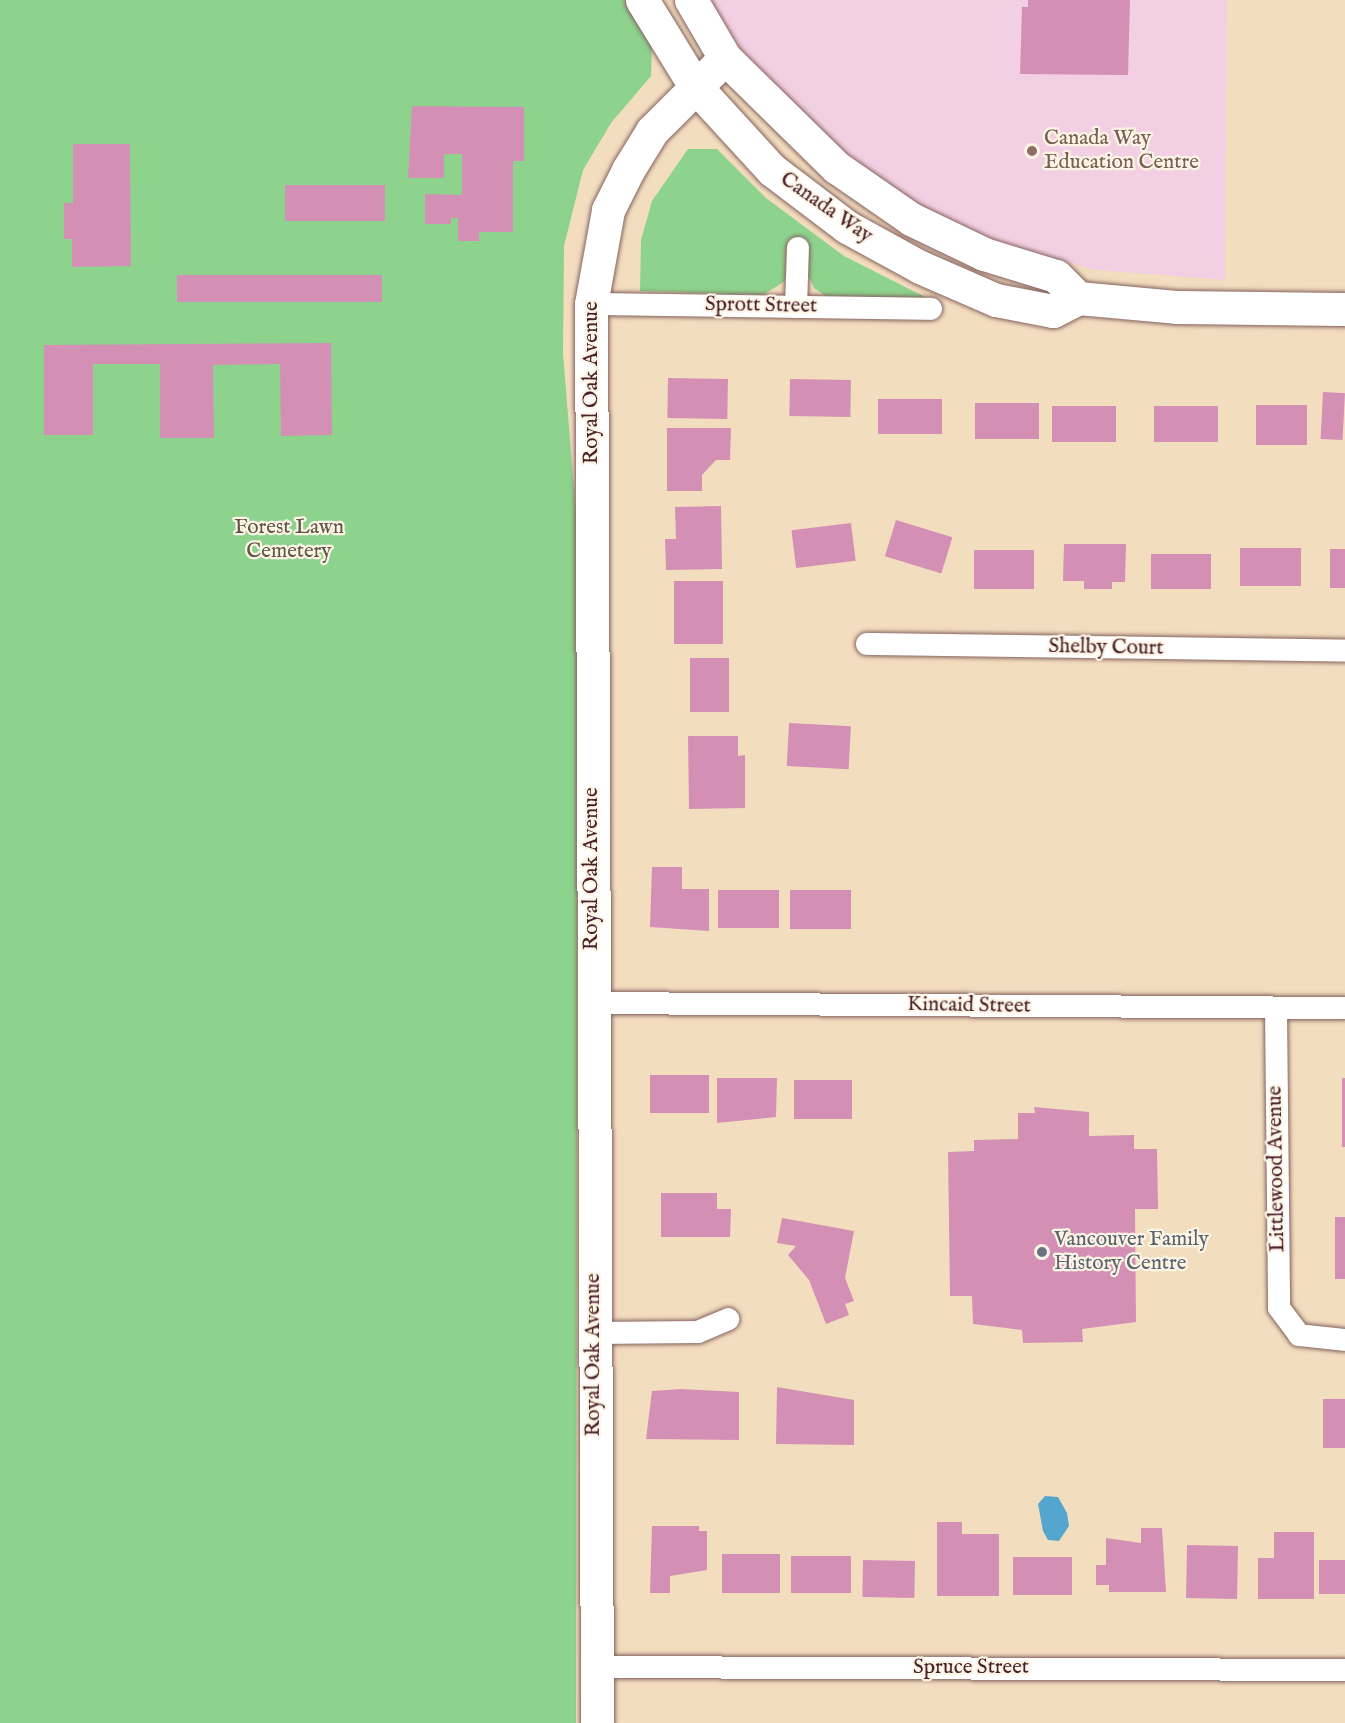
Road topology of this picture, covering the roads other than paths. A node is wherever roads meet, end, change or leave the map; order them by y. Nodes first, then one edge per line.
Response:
1 (642, 0) edge
2 (691, 0) edge
3 (725, 58) junction
4 (695, 86) junction
5 (798, 248) dead end
6 (1078, 298) junction
7 (591, 304) junction
8 (796, 307) junction
9 (931, 309) dead end
10 (1345, 309) edge
11 (867, 644) dead end
12 (1345, 651) edge
13 (592, 1003) junction
14 (1345, 1008) edge
15 (1276, 1009) junction
16 (728, 1319) dead end
17 (594, 1333) junction
18 (1345, 1340) edge
19 (596, 1666) junction
20 (1345, 1670) edge
21 (597, 1723) edge

1 - 4 street, Canada Way
2 - 3 street, Canada Way
3 - 4 street, Royal Oak Avenue
3 - 6 street, Canada Way
4 - 6 street, Canada Way
4 - 7 street, Royal Oak Avenue
5 - 8 street
6 - 10 street
7 - 8 street, Sprott Street
7 - 13 street, Royal Oak Avenue
8 - 9 street, Sprott Street
11 - 12 street, Shelby Court
13 - 15 street, Kincaid Street
13 - 17 street, Royal Oak Avenue
14 - 15 street, Kincaid Street
15 - 18 street, Littlewood Avenue
16 - 17 street
17 - 19 street, Royal Oak Avenue
19 - 20 street, Spruce Street
19 - 21 street, Royal Oak Avenue

